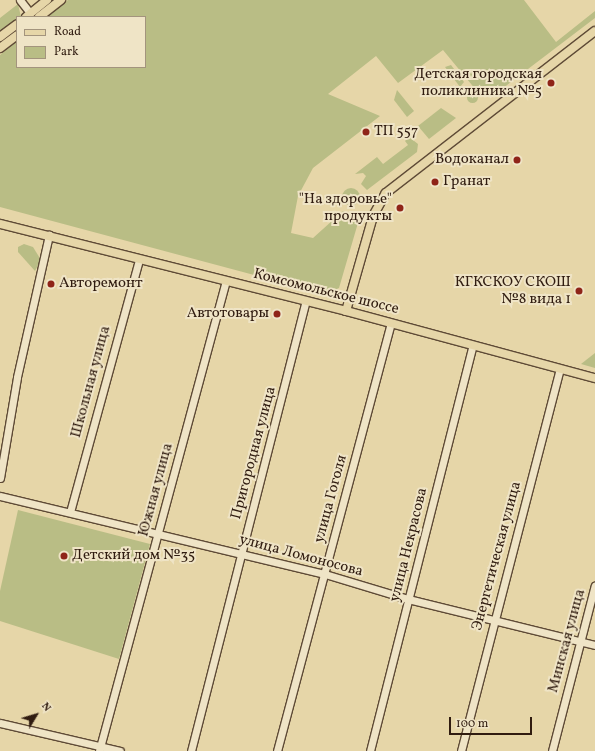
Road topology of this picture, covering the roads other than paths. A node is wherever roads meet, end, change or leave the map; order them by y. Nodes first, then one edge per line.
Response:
1 (20, 0) edge
2 (47, 0) edge
3 (61, 0) edge
4 (30, 16) edge
5 (40, 16) edge
6 (16, 25) edge
7 (595, 31) edge
8 (16, 36) edge
9 (0, 37) edge
10 (0, 48) edge
11 (0, 220) edge
12 (0, 224) edge
13 (49, 235) junction
14 (139, 260) junction
15 (226, 281) junction
16 (306, 300) junction
17 (346, 311) junction
18 (391, 323) junction
19 (473, 345) junction
20 (560, 369) junction
21 (595, 378) edge
22 (0, 478) edge
23 (0, 496) edge
24 (70, 512) junction
25 (158, 534) junction
26 (241, 554) junction
27 (325, 574) junction
28 (595, 585) edge
29 (408, 599) junction
30 (494, 620) junction
31 (580, 641) junction
32 (595, 645) edge
33 (0, 723) edge
34 (100, 749) edge
35 (120, 751) edge
36 (191, 751) edge
37 (277, 751) edge
38 (370, 751) edge
39 (461, 751) edge
40 (552, 751) edge

1 - 4 street
2 - 4 main road
3 - 5 main road
6 - 9 main road
7 - 17 main road
8 - 10 main road
11 - 13 main road, Комсомольское шоссе
12 - 13 main road, Комсомольское шоссе
13 - 14 main road, Комсомольское шоссе
13 - 22 street
14 - 15 main road, Комсомольское шоссе
14 - 24 street, Школьная улица
15 - 16 main road, Комсомольское шоссе
15 - 25 street, Южная улица
16 - 17 main road, Комсомольское шоссе
16 - 26 street, Пригородная улица
17 - 18 main road, Комсомольское шоссе
18 - 19 main road, Комсомольское шоссе
18 - 27 street, улица Гоголя
19 - 20 main road, Комсомольское шоссе
19 - 29 street, улица Некрасова
20 - 21 main road, Комсомольское шоссе
20 - 30 street, Энергетическая улица
23 - 24 street, улица Ломоносова
24 - 25 street, улица Ломоносова
25 - 26 street, улица Ломоносова
25 - 34 street, Южная улица
26 - 27 street, улица Ломоносова
26 - 36 street, Пригородная улица
27 - 29 street, улица Ломоносова
27 - 37 street, улица Гоголя
28 - 31 street, Минская улица
29 - 30 street, улица Ломоносова
29 - 38 street, улица Некрасова
30 - 31 street, улица Ломоносова
30 - 39 street, Энергетическая улица
31 - 32 street, улица Ломоносова
31 - 40 street, Минская улица
33 - 34 street
34 - 35 street

